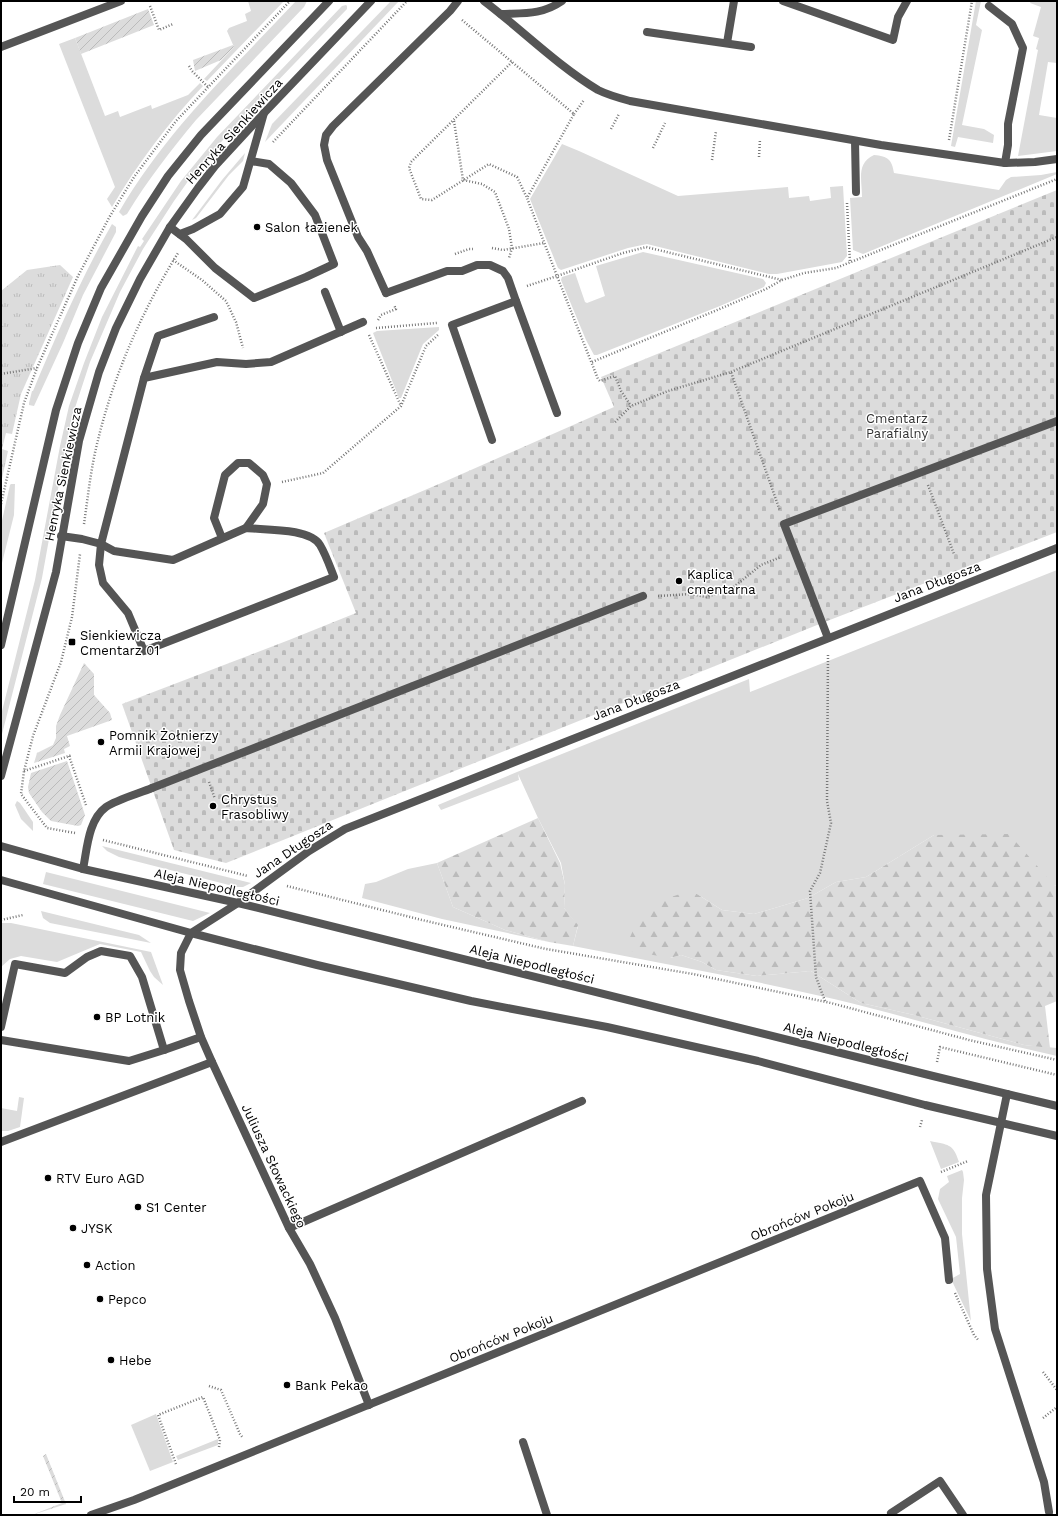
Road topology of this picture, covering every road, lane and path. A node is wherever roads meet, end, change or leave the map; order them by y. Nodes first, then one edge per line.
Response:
1 (121, 1) edge
2 (330, 1) edge
3 (407, 1) edge
4 (458, 1) edge
5 (484, 1) edge
6 (562, 1) edge
7 (734, 1) edge
8 (783, 1) edge
9 (907, 1) edge
10 (972, 1) edge
11 (369, 2) edge
12 (150, 6) dead end
13 (989, 6) dead end
14 (450, 11) junction
15 (501, 14) junction
16 (173, 24) dead end
17 (647, 32) dead end
18 (727, 43) junction
19 (1, 47) edge
20 (751, 47) dead end
21 (512, 62) junction
22 (189, 66) dead end
23 (208, 87) dead end
24 (621, 108) dead end
25 (264, 113) junction
26 (668, 117) dead end
27 (454, 121) junction
28 (716, 126) dead end
29 (611, 129) dead end
30 (855, 141) junction
31 (269, 146) dead end
32 (653, 148) dead end
33 (947, 154) junction
34 (1057, 159) edge
35 (712, 160) dead end
36 (251, 161) junction
37 (1005, 163) junction
38 (1057, 179) edge
39 (463, 180) junction
40 (856, 192) dead end
41 (527, 198) junction
42 (847, 198) dead end
43 (170, 227) junction
44 (180, 234) junction
45 (1057, 237) edge
46 (544, 243) junction
47 (484, 248) dead end
48 (512, 248) junction
49 (477, 249) dead end
50 (455, 254) dead end
51 (850, 263) junction
52 (503, 271) junction
53 (557, 276) junction
54 (782, 280) junction
55 (513, 290) junction
56 (326, 292) dead end
57 (516, 301) junction
58 (393, 310) dead end
59 (381, 315) dead end
60 (214, 317) dead end
61 (363, 322) joint
62 (452, 324) junction
63 (367, 330) junction
64 (341, 332) junction
65 (592, 362) junction
66 (37, 368) dead end
67 (730, 372) junction
68 (1, 374) edge
69 (144, 378) junction
70 (401, 406) junction
71 (631, 406) junction
72 (557, 413) dead end
73 (1057, 421) edge
74 (615, 422) dead end
75 (492, 440) dead end
76 (924, 472) junction
77 (267, 484) junction
78 (784, 524) junction
79 (246, 528) junction
80 (61, 536) junction
81 (222, 538) junction
82 (101, 544) junction
83 (1057, 548) edge
84 (795, 552) junction
85 (954, 554) dead end
86 (643, 596) joint
87 (828, 638) junction
88 (1, 645) edge
89 (24, 771) dead end
90 (1, 776) edge
91 (87, 806) dead end
92 (47, 828) dead end
93 (90, 836) junction
94 (1, 846) edge
95 (83, 869) junction
96 (1, 880) edge
97 (268, 881) junction
98 (238, 903) junction
99 (23, 915) dead end
100 (1, 920) edge
101 (191, 933) junction
102 (825, 1002) junction
103 (1, 1027) edge
104 (201, 1037) junction
105 (1, 1040) edge
106 (164, 1050) junction
107 (1057, 1060) edge
108 (212, 1062) junction
109 (936, 1066) dead end
110 (1057, 1074) edge
111 (1007, 1094) junction
112 (582, 1101) dead end
113 (1057, 1106) edge
114 (922, 1118) dead end
115 (1000, 1123) junction
116 (920, 1127) dead end
117 (1057, 1136) edge
118 (1, 1142) edge
119 (968, 1161) dead end
120 (941, 1172) dead end
121 (289, 1228) junction
122 (949, 1280) joint
123 (979, 1341) dead end
124 (1043, 1372) dead end
125 (209, 1386) dead end
126 (1057, 1390) edge
127 (369, 1405) junction
128 (1057, 1407) edge
129 (1043, 1418) dead end
130 (243, 1438) dead end
131 (522, 1442) dead end
132 (219, 1447) dead end
133 (176, 1464) dead end
134 (891, 1513) dead end
135 (1051, 1513) edge
136 (91, 1515) edge
137 (547, 1515) edge
138 (963, 1515) edge

1 - 19 street
2 - 88 street, Henryka Sienkiewicza
3 - 31 path
4 - 14 street
5 - 15 street
6 - 15 street
7 - 18 street
8 - 9 street
10 - 33 path
11 - 25 street, Henryka Sienkiewicza
12 - 16 path
13 - 37 street
14 - 21 path
14 - 52 street
15 - 30 street
17 - 18 street
18 - 20 street
21 - 27 path
21 - 41 path
22 - 23 path
24 - 29 path
25 - 36 street
25 - 43 street, Henryka Sienkiewicza
26 - 32 path
27 - 39 path
27 - 39 path
28 - 35 path
30 - 33 street
30 - 40 street
33 - 37 street
34 - 37 street
36 - 44 street
36 - 44 street
38 - 51 path
39 - 41 path
39 - 48 path
41 - 46 path
42 - 51 path
43 - 44 street
43 - 80 street, Henryka Sienkiewicza
45 - 67 path
46 - 48 path
46 - 53 path
47 - 48 path
48 - 52 path
49 - 50 path
51 - 54 path
52 - 55 street
53 - 54 path
53 - 55 path
53 - 65 path
54 - 65 path
55 - 57 street
56 - 64 street
57 - 62 street
57 - 72 street
58 - 59 path
60 - 69 street
61 - 63 path
61 - 64 street
62 - 63 path
62 - 70 path
62 - 75 street
63 - 70 path
64 - 69 street
65 - 71 path
66 - 68 path
67 - 71 path
67 - 78 path
69 - 82 street
70 - 77 path
71 - 74 path
73 - 76 street
76 - 78 street
76 - 85 path
77 - 79 street
77 - 81 street
78 - 84 street
79 - 81 street
79 - 82 street
80 - 82 street
80 - 90 street, Henryka Sienkiewicza
81 - 82 street
83 - 87 street, Jana Długosza
84 - 86 path
84 - 87 street
86 - 93 street
87 - 97 street, Jana Długosza
87 - 102 path
89 - 91 path
92 - 93 path
93 - 95 street
93 - 97 path
94 - 95 street, Aleja Niepodległości
95 - 98 street, Aleja Niepodległości
96 - 101 street
97 - 98 street, Jana Długosza
97 - 102 path
98 - 101 street, Jana Długosza
98 - 111 street, Aleja Niepodległości
99 - 100 path
101 - 104 street, Juliusza Słowackiego
101 - 115 street
102 - 107 path
103 - 106 street
104 - 106 street
104 - 108 street, Juliusza Słowackiego
105 - 106 street
108 - 118 street
108 - 121 street, Juliusza Słowackiego
109 - 110 path
111 - 113 street, Aleja Niepodległości
111 - 115 street
112 - 121 street
114 - 116 path
115 - 117 street
115 - 135 street
119 - 120 path
121 - 127 street, Juliusza Słowackiego
122 - 123 path
122 - 127 street, Obrońców Pokoju
124 - 126 path
125 - 130 path
127 - 136 street, Obrońców Pokoju
128 - 129 path
131 - 137 street
132 - 133 path
134 - 138 street

